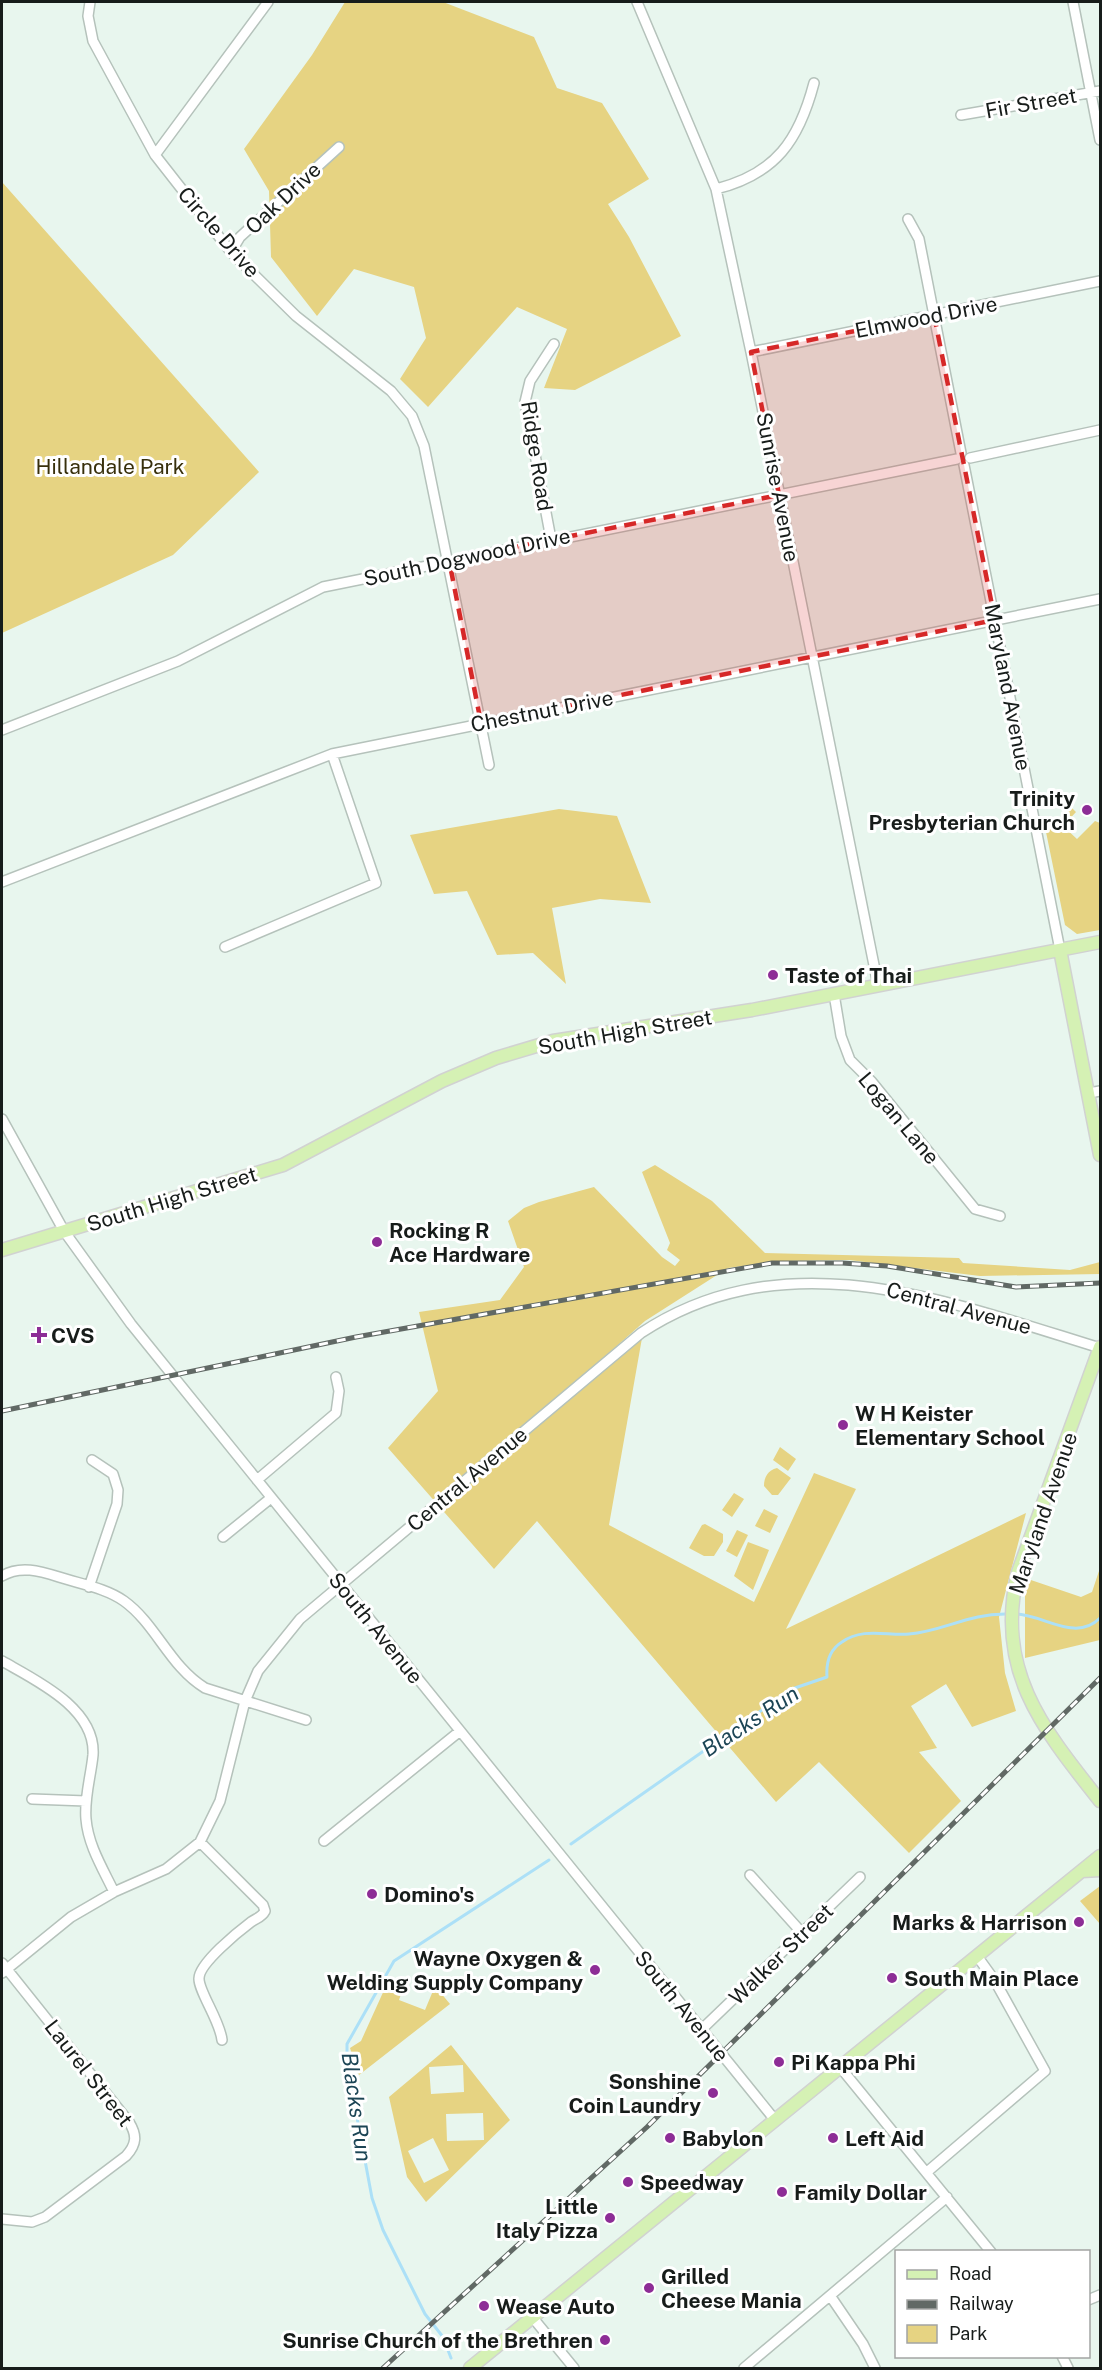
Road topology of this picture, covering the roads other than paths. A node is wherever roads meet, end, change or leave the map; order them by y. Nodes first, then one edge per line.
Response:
1 (90, 2) edge
2 (268, 2) edge
3 (637, 2) edge
4 (1073, 2) edge
5 (814, 83) dead end
6 (1096, 92) edge
7 (961, 115) dead end
8 (1101, 140) edge
9 (339, 147) dead end
10 (155, 155) junction
11 (716, 189) junction
12 (908, 219) dead end
13 (231, 252) junction
14 (1101, 281) edge
15 (934, 315) junction
16 (554, 344) dead end
17 (751, 352) junction
18 (1101, 430) edge
19 (963, 459) junction
20 (779, 495) junction
21 (551, 539) junction
22 (449, 560) junction
23 (1101, 598) edge
24 (994, 620) junction
25 (812, 656) junction
26 (481, 723) junction
27 (2, 729) edge
28 (332, 754) junction
29 (489, 765) dead end
30 (2, 882) edge
31 (1101, 942) edge
32 (225, 947) dead end
33 (1060, 950) junction
34 (878, 985) junction
35 (834, 994) junction
36 (1095, 1092) edge
37 (2, 1119) edge
38 (1101, 1155) edge
39 (1000, 1216) dead end
40 (64, 1231) junction
41 (2, 1250) edge
42 (1100, 1347) edge
43 (336, 1377) dead end
44 (92, 1460) dead end
45 (257, 1480) junction
46 (271, 1498) junction
47 (223, 1537) dead end
48 (2, 1576) edge
49 (342, 1586) junction
50 (89, 1587) junction
51 (2, 1661) edge
52 (245, 1701) junction
53 (306, 1720) dead end
54 (460, 1731) junction
55 (32, 1799) dead end
56 (86, 1801) junction
57 (1101, 1801) edge
58 (324, 1841) dead end
59 (200, 1842) junction
60 (1101, 1856) edge
61 (1101, 1870) edge
62 (1083, 1871) junction
63 (750, 1875) dead end
64 (860, 1877) dead end
65 (114, 1892) junction
66 (803, 1934) junction
67 (977, 1956) junction
68 (3, 1968) edge
69 (701, 2030) junction
70 (222, 2040) dead end
71 (840, 2067) junction
72 (775, 2120) junction
73 (927, 2172) junction
74 (946, 2197) junction
75 (2, 2219) edge
76 (989, 2250) edge
77 (831, 2297) junction
78 (532, 2318) junction
79 (470, 2368) edge
80 (574, 2368) edge
81 (744, 2368) edge
82 (875, 2368) edge

1 - 10 street, Circle Drive
2 - 10 street
3 - 11 street, Sunrise Avenue
4 - 6 street
5 - 11 street
6 - 7 street, Fir Street
6 - 8 street
9 - 13 street, Oak Drive
10 - 13 street, Circle Drive
11 - 17 street, Sunrise Avenue
12 - 15 street, Maryland Avenue
13 - 22 street, Circle Drive
14 - 15 street, Elmwood Drive
15 - 17 street, Elmwood Drive
15 - 19 street, Maryland Avenue
16 - 21 street, Ridge Road
17 - 20 street, Sunrise Avenue
18 - 19 street, South Dogwood Drive
19 - 20 street, South Dogwood Drive
19 - 24 street, Maryland Avenue
20 - 21 street, South Dogwood Drive
20 - 25 street, Sunrise Avenue
21 - 22 street, South Dogwood Drive
22 - 26 street, Circle Drive
22 - 27 street, South Dogwood Drive
23 - 24 street, Chestnut Drive
24 - 25 street, Chestnut Drive
24 - 33 street, Maryland Avenue
25 - 26 street, Chestnut Drive
25 - 34 street, Sunrise Avenue
26 - 28 street, Chestnut Drive
26 - 29 street, Circle Drive
28 - 30 street, Chestnut Drive
28 - 32 street
31 - 33 main road, South High Street
33 - 34 main road, South High Street
33 - 36 main road, Maryland Avenue
34 - 35 main road, South High Street
35 - 39 street, Logan Lane
35 - 40 main road, South High Street
36 - 38 main road, Maryland Avenue
37 - 40 street, South Avenue
40 - 41 main road, South High Street
40 - 45 street, South Avenue
42 - 49 street, Central Avenue
42 - 57 main road, Maryland Avenue
43 - 45 street
44 - 50 street
45 - 46 street, South Avenue
46 - 47 street
46 - 49 street, South Avenue
48 - 50 street
49 - 52 street, Central Avenue
49 - 54 street, South Avenue
50 - 52 street
51 - 56 street
52 - 53 street
52 - 59 street, Central Avenue
54 - 58 street
54 - 69 street, South Avenue
55 - 56 street
56 - 65 street
59 - 65 street, Central Avenue
59 - 70 street
60 - 62 main road
61 - 62 main road
62 - 67 main road
63 - 66 street
64 - 66 street, Walker Street
65 - 68 street, Central Avenue
66 - 69 street, Walker Street
67 - 71 main road
67 - 73 street
68 - 75 street, Laurel Street
69 - 72 street, South Avenue
71 - 72 main road
71 - 73 street
72 - 78 main road
73 - 74 street
74 - 76 street
74 - 77 street
77 - 81 street
77 - 82 street
78 - 79 main road
78 - 80 street

